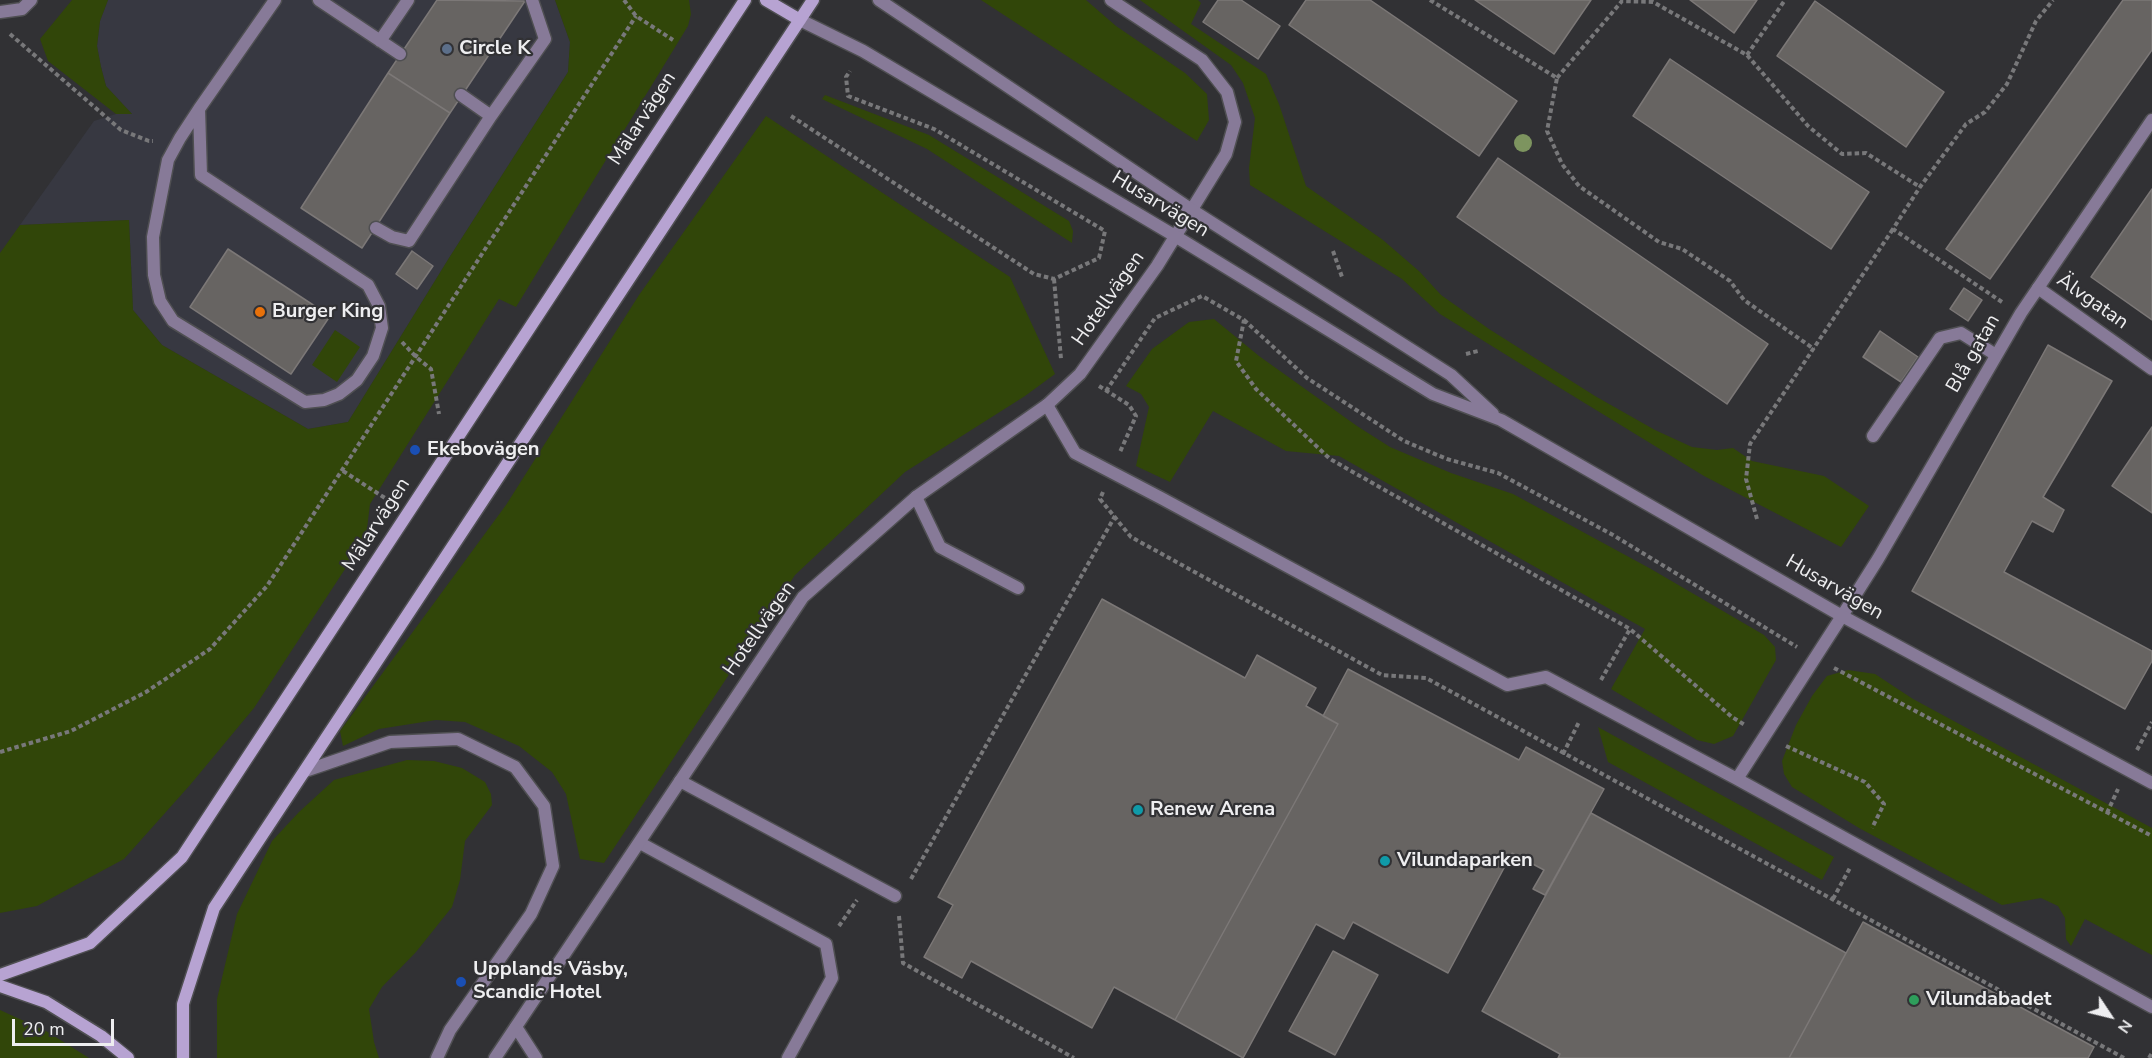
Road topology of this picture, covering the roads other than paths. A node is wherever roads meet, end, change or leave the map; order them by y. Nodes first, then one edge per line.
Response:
1 (31, 0) edge
2 (275, 0) edge
3 (319, 0) edge
4 (408, 0) edge
5 (532, 0) edge
6 (745, 0) edge
7 (766, 0) edge
8 (813, 0) edge
9 (879, 0) edge
10 (1111, 0) edge
11 (0, 12) edge
12 (800, 20) junction
13 (380, 41) junction
14 (400, 54) dead end
15 (461, 95) dead end
16 (199, 110) junction
17 (491, 116) junction
18 (2152, 120) edge
19 (1191, 210) junction
20 (376, 228) dead end
21 (1175, 236) junction
22 (2038, 288) junction
23 (1996, 355) junction
24 (2152, 369) edge
25 (1047, 405) junction
26 (1501, 420) junction
27 (1873, 436) dead end
28 (916, 497) junction
29 (1018, 588) dead end
30 (1842, 616) junction
31 (305, 771) junction
32 (1737, 779) junction
33 (680, 781) junction
34 (2152, 783) edge
35 (640, 843) junction
36 (895, 896) road end
37 (0, 975) edge
38 (0, 986) edge
39 (2152, 1006) edge
40 (516, 1027) junction
41 (128, 1058) edge
42 (183, 1058) edge
43 (437, 1058) edge
44 (495, 1058) edge
45 (536, 1058) edge
46 (788, 1058) edge

1 - 11 street
2 - 16 street
3 - 13 street
4 - 13 street
5 - 17 street
6 - 37 main road, Mälarvägen
7 - 12 main road
8 - 12 main road
9 - 19 street, Husarvägen
10 - 19 street, Hotellvägen
12 - 21 street, Husarvägen
12 - 31 main road
13 - 14 street
15 - 17 street
16 - 16 street
17 - 20 street
18 - 22 street, Blå gatan
19 - 21 street, Hotellvägen
19 - 26 street, Husarvägen
21 - 25 street, Hotellvägen
21 - 26 street, Husarvägen
22 - 23 street, Blå gatan
22 - 24 street, Älvgatan
23 - 27 street
23 - 30 street, Blå gatan
25 - 28 street, Hotellvägen
25 - 32 street
26 - 30 street, Husarvägen
28 - 29 street
28 - 33 street, Hotellvägen
30 - 32 street, Blå gatan
30 - 34 street, Husarvägen
31 - 42 main road
31 - 43 street
32 - 39 street
33 - 35 street, Hotellvägen
33 - 36 street
35 - 40 street, Hotellvägen
35 - 46 street
38 - 41 main road
40 - 44 street, Hotellvägen
40 - 45 street

